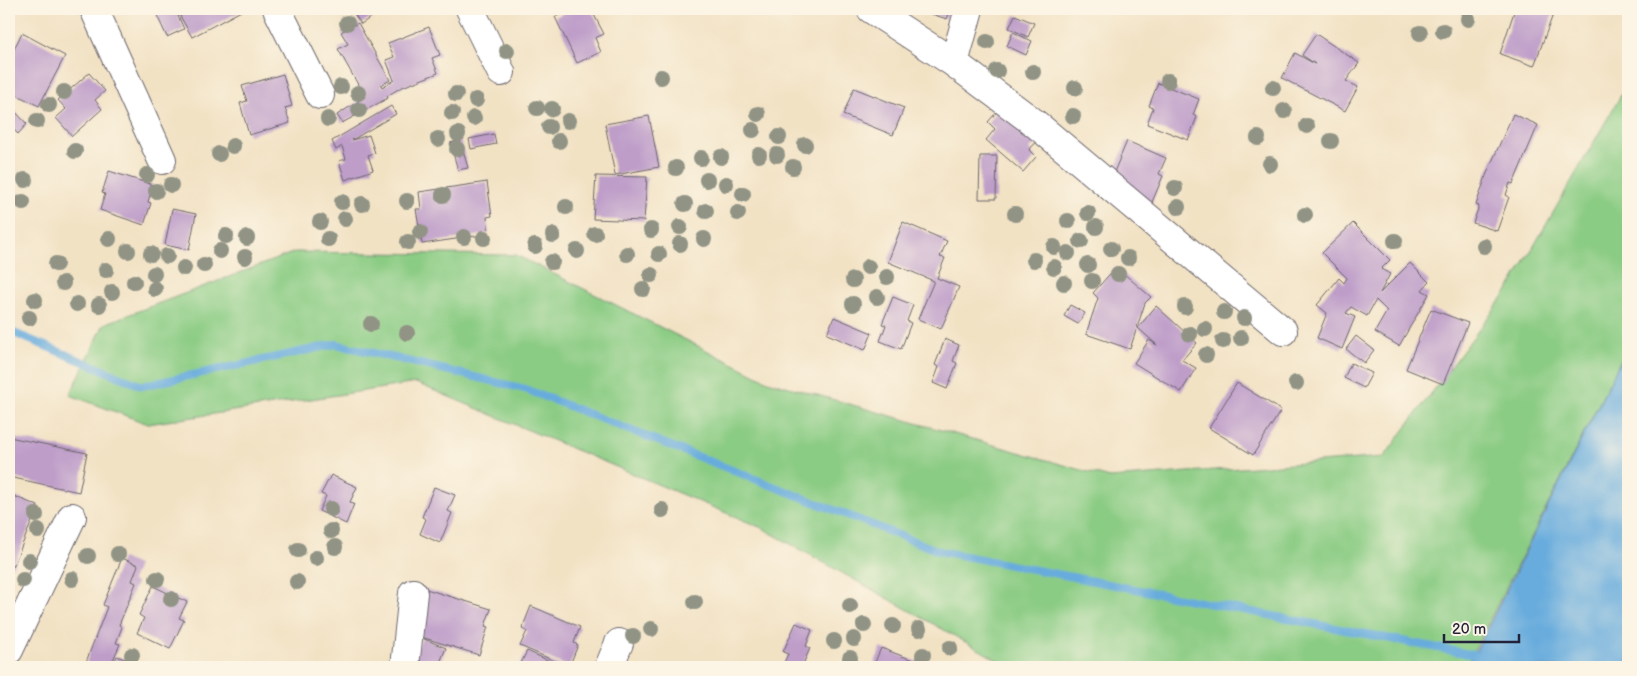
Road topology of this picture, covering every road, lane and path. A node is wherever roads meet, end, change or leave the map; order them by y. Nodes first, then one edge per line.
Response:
1 (94, 9) edge
2 (277, 9) edge
3 (470, 9) edge
4 (871, 9) edge
5 (969, 9) edge
6 (954, 63) junction
7 (501, 72) dead end
8 (320, 95) dead end
9 (162, 160) dead end
10 (1283, 331) dead end
11 (72, 517) dead end
12 (413, 593) dead end
13 (9, 650) edge
14 (405, 667) edge

1 - 9 street
2 - 8 street
3 - 7 street
4 - 6 street
5 - 6 street
6 - 10 street
11 - 13 street
12 - 14 street

